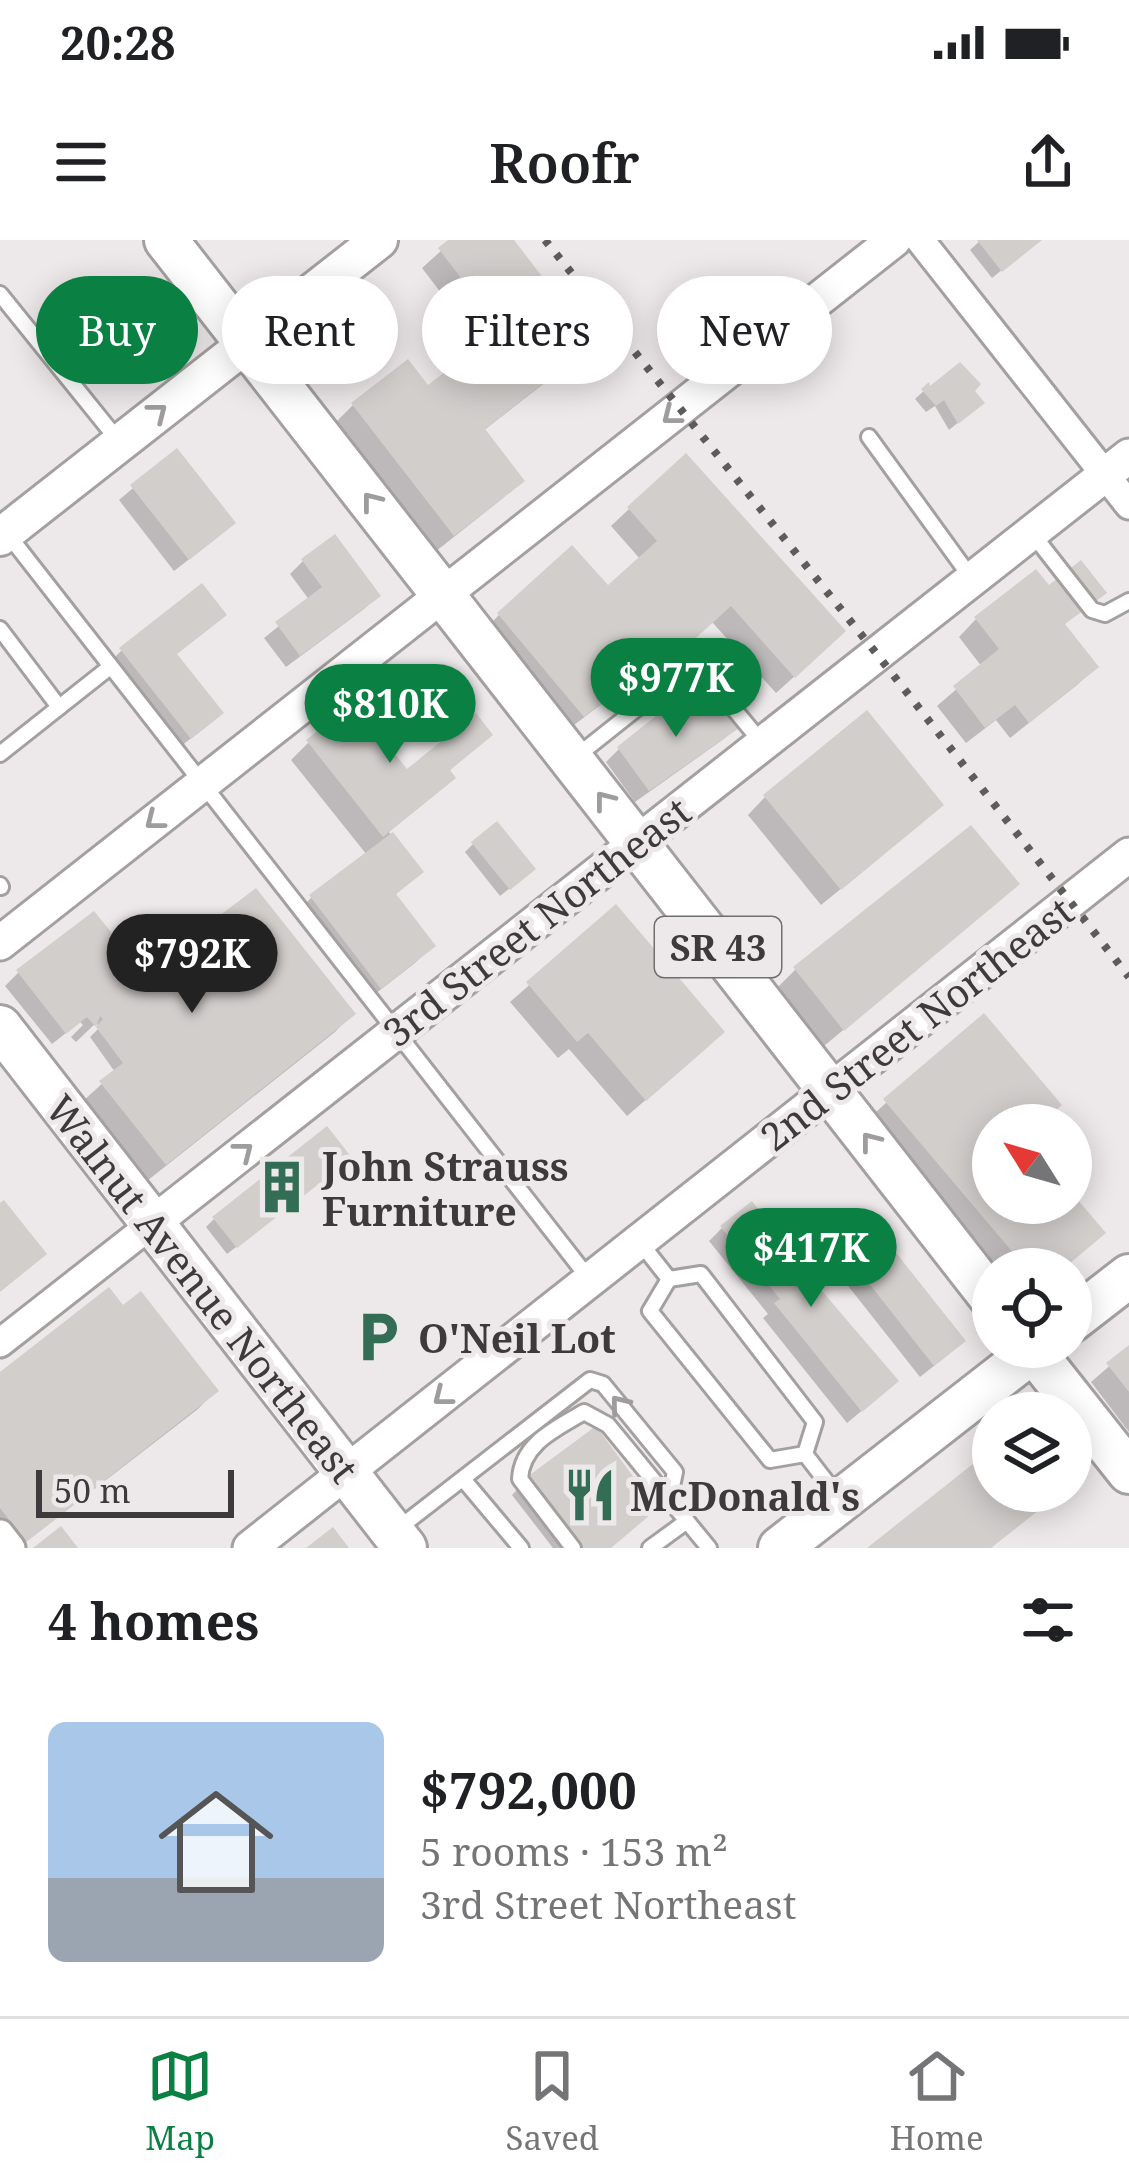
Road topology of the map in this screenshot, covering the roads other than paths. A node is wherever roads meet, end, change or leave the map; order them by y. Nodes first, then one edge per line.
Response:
1 (166, 240) edge
2 (379, 240) edge
3 (894, 240) edge
4 (920, 240) edge
5 (333, 276) edge
6 (0, 294) edge
7 (222, 311) edge
8 (222, 362) edge
9 (279, 384) edge
10 (869, 437) dead end
11 (120, 442) junction
12 (1117, 465) edge
13 (1129, 505) edge
14 (2, 531) edge
15 (1031, 532) junction
16 (971, 579) junction
17 (444, 593) junction
18 (1129, 602) edge
19 (0, 629) edge
20 (110, 667) junction
21 (59, 707) junction
22 (762, 742) junction
23 (2, 747) edge
24 (573, 759) junction
25 (200, 784) junction
26 (637, 842) junction
27 (1129, 854) edge
28 (0, 943) edge
29 (0, 1028) edge
30 (395, 1032) junction
31 (830, 1090) junction
32 (152, 1223) junction
33 (639, 1241) junction
34 (972, 1273) edge
35 (669, 1279) junction
36 (590, 1280) junction
37 (1124, 1288) edge
38 (1092, 1309) edge
39 (0, 1343) edge
40 (1009, 1368) edge
41 (1049, 1368) edge
42 (805, 1454) junction
43 (346, 1472) junction
44 (1129, 1472) edge
45 (463, 1479) junction
46 (841, 1500) junction
47 (669, 1501) junction
48 (687, 1521) junction
49 (399, 1540) edge
50 (790, 1545) edge
51 (250, 1548) edge
52 (521, 1548) edge
53 (573, 1548) edge
54 (650, 1548) edge
55 (709, 1548) edge

1 - 7 main road, SR 43
2 - 5 main road
3 -> 17 street
4 - 12 street
6 - 11 lane
11 -> 8 main road
17 -> 9 main road, SR 43
10 - 16 lane
11 - 14 main road
12 - 13 street
12 - 15 street, 3rd Street Northeast
14 - 20 lane
15 - 16 street, 3rd Street Northeast
15 - 18 lane
16 - 22 street, 3rd Street Northeast
17 - 24 main road, SR 43
17 - 25 street
19 - 21 lane
20 - 21 lane
20 - 25 lane
21 - 23 lane
22 - 24 lane
22 - 26 street, 3rd Street Northeast
26 -> 24 main road, SR 43
25 -> 28 street
25 - 30 lane
26 - 30 street, 3rd Street Northeast
26 - 31 main road, SR 43
27 - 31 street, 2nd Street Northeast
29 - 32 main road, Walnut Avenue Northeast
32 -> 30 street, 3rd Street Northeast
30 - 36 lane
31 - 33 street, 2nd Street Northeast
34 -> 31 main road, SR 43
32 - 39 street, 3rd Street Northeast
32 - 43 main road, Walnut Avenue Northeast
33 - 35 lane
33 - 36 street, 2nd Street Northeast
35 - 42 lane
35 - 42 lane
36 -> 43 street, 2nd Street Northeast
37 - 38 main road
40 - 46 main road
41 - 44 main road
42 - 46 lane
43 - 49 main road, Walnut Avenue Northeast
43 - 51 street, 2nd Street Northeast
47 -> 45 lane
45 - 49 lane
45 - 52 lane
46 - 50 main road
47 - 48 lane
47 - 53 lane
48 - 54 lane
48 - 55 lane

